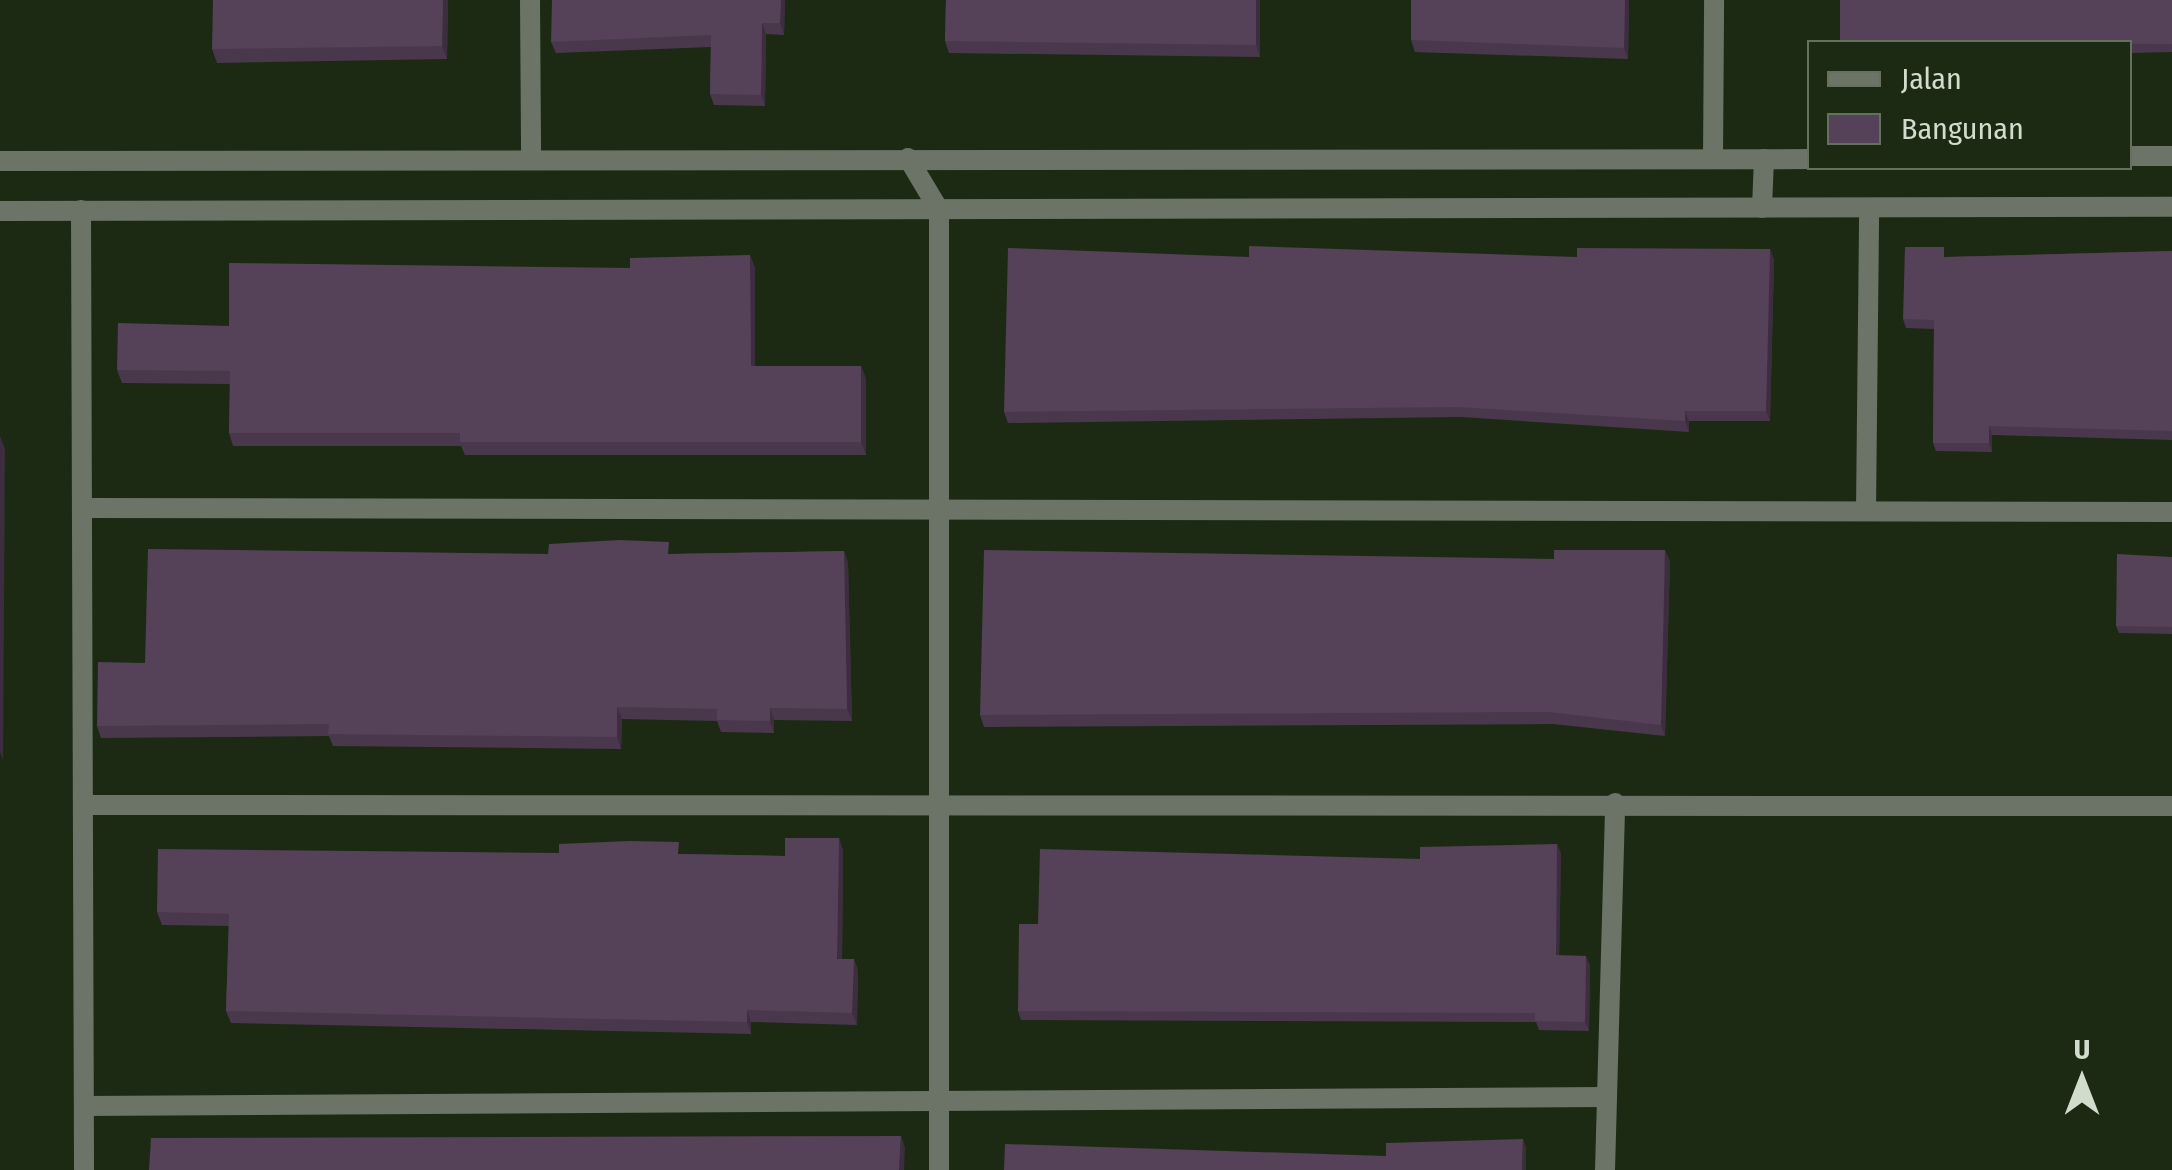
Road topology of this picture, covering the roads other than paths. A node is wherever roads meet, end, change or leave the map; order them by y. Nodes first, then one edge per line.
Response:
1 (530, 0) edge
2 (1714, 0) edge
3 (2132, 156) edge
4 (2172, 156) edge
5 (531, 158) junction
6 (908, 158) junction
7 (1807, 158) edge
8 (1713, 159) junction
9 (1764, 159) junction
10 (0, 161) edge
11 (2172, 207) edge
12 (1762, 208) junction
13 (1868, 209) junction
14 (81, 210) junction
15 (939, 210) junction
16 (0, 211) edge
17 (939, 506) junction
18 (82, 508) junction
19 (1866, 511) junction
20 (2172, 512) edge
21 (939, 800) junction
22 (1615, 803) junction
23 (83, 805) junction
24 (2172, 806) edge
25 (939, 1097) junction
26 (1607, 1097) junction
27 (84, 1106) junction
28 (84, 1170) edge
29 (939, 1170) edge
30 (1606, 1170) edge

1 - 5 street
2 - 8 street
3 - 4 street
5 - 6 street
5 - 10 street
6 - 8 street
6 - 15 street
7 - 9 street
8 - 9 street
9 - 12 street
11 - 13 street
12 - 13 street
12 - 15 street
13 - 19 street
14 - 15 street
14 - 16 street
14 - 18 street
15 - 17 street
17 - 18 street
17 - 19 street
17 - 21 street
18 - 23 street
19 - 20 street
21 - 22 street
21 - 23 street
21 - 25 street
22 - 24 street
22 - 26 street
23 - 27 street
25 - 26 street
25 - 27 street
25 - 29 street
26 - 30 street
27 - 28 street

